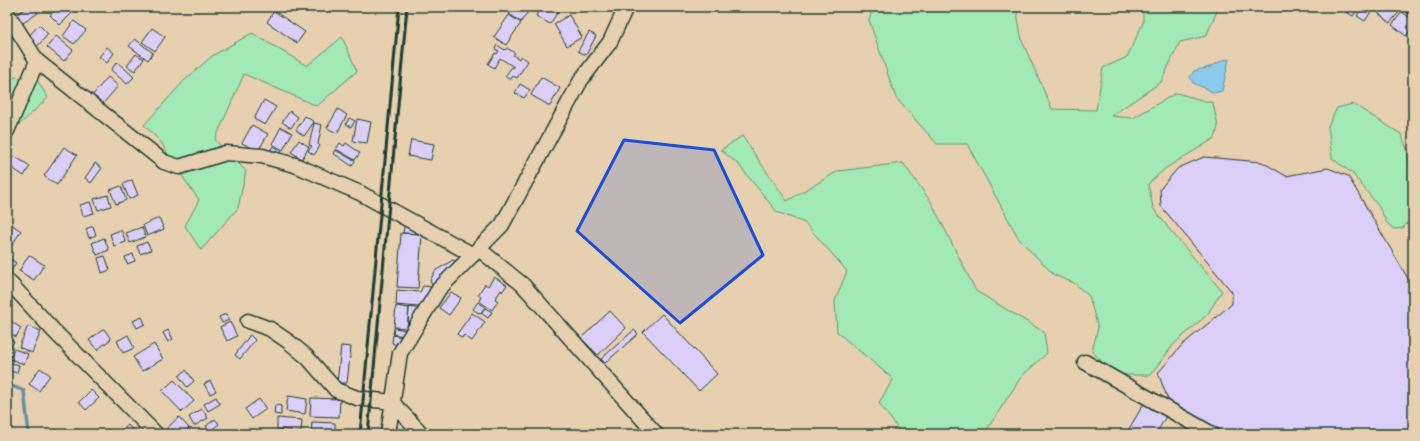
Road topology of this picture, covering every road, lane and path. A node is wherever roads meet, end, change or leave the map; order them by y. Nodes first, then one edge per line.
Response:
1 (626, 7) edge
2 (7, 13) edge
3 (37, 61) junction
4 (7, 131) edge
5 (476, 252) junction
6 (7, 280) edge
7 (248, 321) dead end
8 (1085, 362) dead end
9 (392, 402) junction
10 (156, 434) edge
11 (388, 434) edge
12 (422, 434) edge
13 (656, 434) edge
14 (1212, 434) edge

1 - 5 street
2 - 3 street
3 - 4 street
3 - 5 street
5 - 9 street
5 - 13 street
6 - 10 street
7 - 9 street
8 - 14 street
9 - 11 street
9 - 12 street

